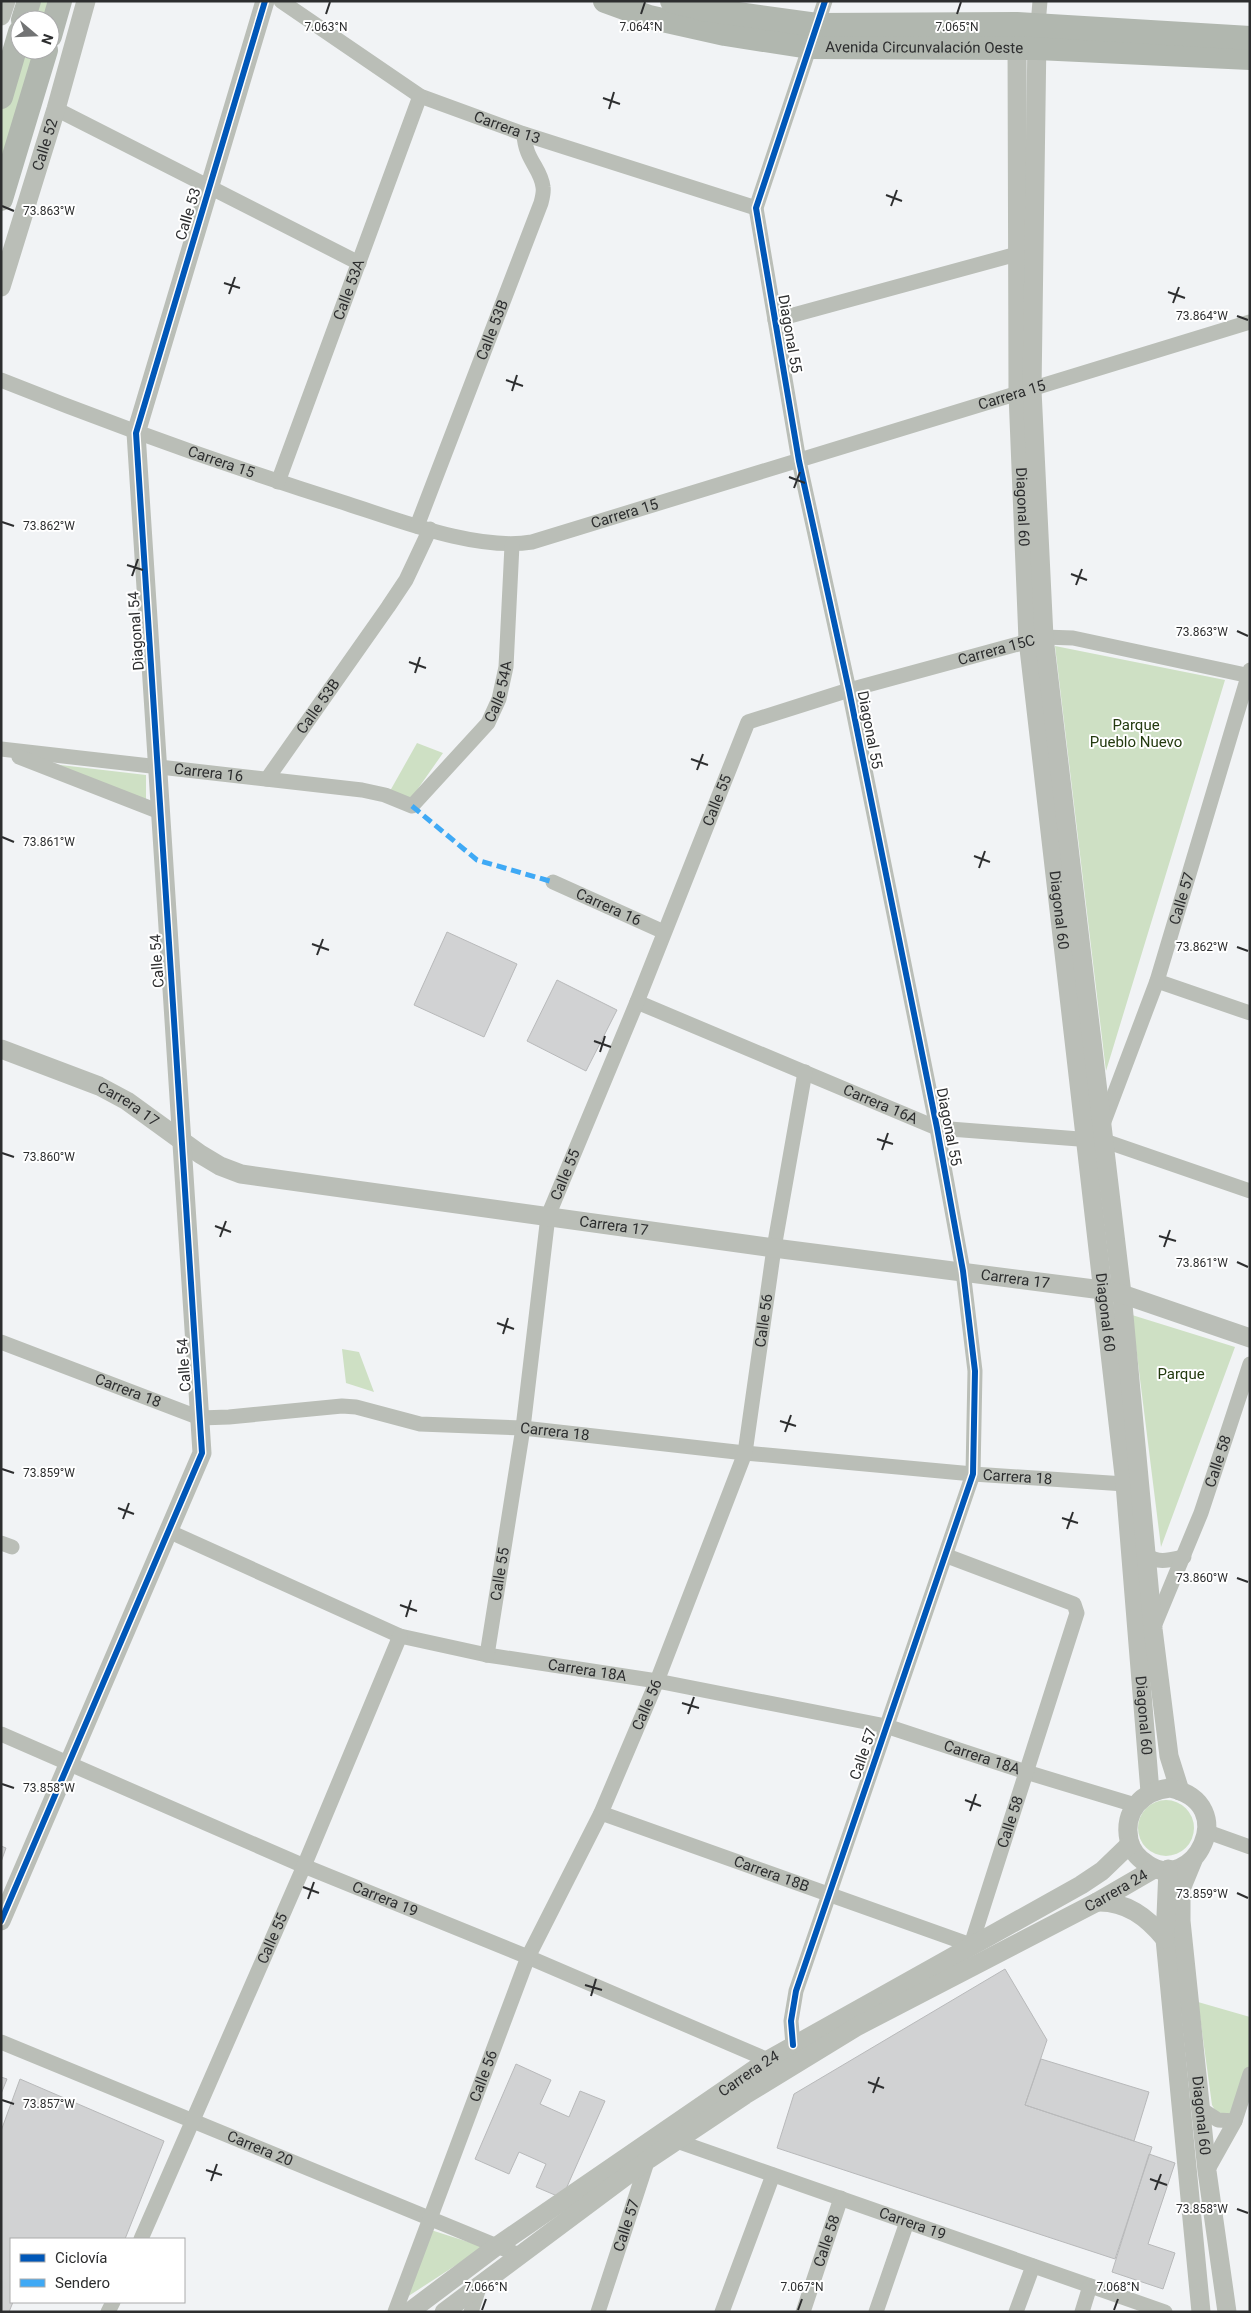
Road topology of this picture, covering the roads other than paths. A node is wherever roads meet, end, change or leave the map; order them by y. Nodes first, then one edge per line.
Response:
1 (6, 1) edge
2 (86, 1) edge
3 (265, 1) edge
4 (281, 1) edge
5 (605, 1) edge
6 (672, 1) edge
7 (825, 1) edge
8 (1040, 1) edge
9 (1, 16) edge
10 (817, 25) junction
11 (1027, 36) junction
12 (1250, 38) edge
13 (809, 47) junction
14 (1250, 58) edge
15 (12, 60) edge
16 (43, 60) edge
17 (420, 96) junction
18 (1, 97) edge
19 (56, 109) junction
20 (524, 134) junction
21 (209, 187) junction
22 (1, 199) edge
23 (756, 208) junction
24 (1017, 254) junction
25 (359, 263) junction
26 (1, 287) edge
27 (775, 320) junction
28 (1250, 322) edge
29 (1, 380) edge
30 (1025, 392) junction
31 (136, 434) junction
32 (799, 461) junction
33 (278, 482) junction
34 (423, 528) junction
35 (512, 545) junction
36 (1036, 638) junction
37 (1250, 670) edge
38 (1250, 676) edge
39 (849, 690) junction
40 (748, 722) joint
41 (1, 750) edge
42 (158, 768) junction
43 (266, 779) junction
44 (412, 806) joint
45 (160, 812) junction
46 (553, 882) dead end
47 (664, 932) junction
48 (1157, 981) junction
49 (637, 1002) junction
50 (1250, 1013) edge
51 (1, 1049) edge
52 (805, 1072) junction
53 (937, 1128) junction
54 (1104, 1133) junction
55 (182, 1140) junction
56 (1085, 1141) junction
57 (1250, 1191) edge
58 (548, 1216) junction
59 (774, 1248) junction
60 (962, 1271) junction
61 (1102, 1290) junction
62 (1122, 1294) junction
63 (1250, 1338) edge
64 (1, 1342) edge
65 (1250, 1364) edge
66 (200, 1418) junction
67 (523, 1428) junction
68 (745, 1453) junction
69 (974, 1474) junction
70 (1125, 1484) junction
71 (168, 1531) junction
72 (1147, 1555) junction
73 (946, 1556) junction
74 (1184, 1557) junction
75 (1153, 1629) junction
76 (400, 1636) junction
77 (487, 1656) junction
78 (657, 1681) junction
79 (886, 1726) junction
80 (1, 1734) edge
81 (69, 1762) junction
82 (1026, 1772) junction
83 (1180, 1790) junction
84 (1150, 1792) junction
85 (1135, 1804) junction
86 (600, 1813) junction
87 (1208, 1832) junction
88 (1130, 1844) junction
89 (1250, 1847) edge
90 (1193, 1860) junction
91 (304, 1866) junction
92 (1161, 1869) junction
93 (829, 1893) junction
94 (1097, 1902) junction
95 (1, 1921) edge
96 (1165, 1938) junction
97 (971, 1945) junction
98 (528, 1957) junction
99 (1, 2042) edge
100 (793, 2045) junction
101 (768, 2060) junction
102 (1250, 2074) edge
103 (1201, 2109) junction
104 (194, 2121) junction
105 (1235, 2121) junction
106 (663, 2139) junction
107 (649, 2159) junction
108 (1207, 2171) junction
109 (774, 2175) junction
110 (841, 2198) junction
111 (430, 2218) junction
112 (906, 2222) junction
113 (141, 2238) edge
114 (496, 2246) junction
115 (519, 2255) junction
116 (1032, 2266) junction
117 (480, 2285) junction
118 (1090, 2286) junction
119 (395, 2312) edge
120 (409, 2312) edge
121 (444, 2312) edge
122 (470, 2312) edge
123 (598, 2312) edge
124 (722, 2312) edge
125 (804, 2312) edge
126 (876, 2312) edge
127 (1016, 2312) edge
128 (1082, 2312) edge
129 (1165, 2312) edge
130 (1201, 2312) edge
131 (1227, 2312) edge

1 - 9 street
2 - 19 street, Calle 52
3 - 21 street, Calle 53
4 - 17 street, Carrera 13
5 - 13 main road, Avenida Circunvalación Oeste
6 - 10 main road, Avenida Circunvalación Oeste
7 - 10 street, Diagonal 55
8 - 11 street
10 - 11 main road, Avenida Circunvalación Oeste
10 - 13 street, Diagonal 55
11 - 12 main road, Avenida Circunvalación Oeste
11 - 13 main road, Avenida Circunvalación Oeste
11 - 14 main road, Avenida Circunvalación Oeste
11 - 24 street, Diagonal 60
11 - 30 street, Diagonal 60
13 - 23 street, Diagonal 55
15 - 18 main road
16 - 22 main road, Calle 52
17 - 20 street, Carrera 13
17 - 25 street, Calle 53A
19 - 21 street
19 - 26 street, Calle 52
20 - 23 street, Carrera 13
20 - 34 street, Calle 53B
21 - 25 street
21 - 31 street, Calle 53
23 - 27 street, Diagonal 55
24 - 27 street
24 - 30 street, Diagonal 60
25 - 33 street, Calle 53A
27 - 32 street, Diagonal 55
28 - 30 street, Carrera 15
29 - 31 street, Carrera 15
30 - 32 street, Carrera 15
30 - 36 street, Diagonal 60
31 - 33 street, Carrera 15
31 - 42 street, Diagonal 54
32 - 35 street, Carrera 15
32 - 39 street, Diagonal 55
33 - 34 street, Carrera 15
34 - 35 street, Carrera 15
34 - 43 street, Calle 53B
35 - 44 street, Calle 54A
36 - 38 street, Carrera 15C
36 - 39 street, Carrera 15C
36 - 54 street, Diagonal 60
36 - 56 street, Diagonal 60
37 - 38 street, Calle 57
38 - 48 street, Calle 57
39 - 40 street, Carrera 15C
39 - 53 street, Diagonal 55
40 - 47 street, Calle 55
41 - 42 street, Carrera 16
41 - 45 street, Carrera 16
42 - 43 street, Carrera 16
42 - 45 street, Calle 54
43 - 44 street, Carrera 16
45 - 55 street, Calle 54
46 - 47 street, Carrera 16
47 - 49 street, Calle 55
48 - 50 street
48 - 54 street, Calle 57
49 - 52 street, Carrera 16A
49 - 58 street, Calle 55
51 - 55 street, Carrera 17
52 - 53 street, Carrera 16A
52 - 59 street, Calle 56
53 - 56 street, Carrera 16A
53 - 60 street, Diagonal 55
54 - 56 street, Carrera 16A
54 - 57 street, Carrera 16A
54 - 62 street, Diagonal 60
55 - 58 street, Carrera 17
55 - 66 street, Calle 54
56 - 61 street, Diagonal 60
58 - 59 street, Carrera 17
58 - 67 street, Calle 55
59 - 60 street, Carrera 17
59 - 68 street, Calle 56
60 - 61 street, Carrera 17
60 - 69 street, Diagonal 55
61 - 62 street, Carrera 17
61 - 70 street, Diagonal 60
62 - 63 street, Carrera 17
62 - 72 street, Diagonal 60
64 - 66 street, Carrera 18
65 - 74 street, Calle 58
66 - 67 street, Carrera 18
66 - 71 street, Calle 54
67 - 68 street, Carrera 18
67 - 77 street, Calle 55
68 - 69 street, Carrera 18
68 - 78 street, Calle 56
69 - 70 street, Carrera 18
69 - 73 street, Calle 57
70 - 84 street, Diagonal 60
71 - 76 street, Carrera 18A
71 - 81 street, Calle 54
72 - 74 street
72 - 75 street, Diagonal 60
73 - 79 street, Calle 57
73 - 82 street, Calle 58
74 - 75 street, Calle 58
75 - 83 street, Diagonal 60
76 - 77 street, Carrera 18A
76 - 91 street, Calle 55
77 - 78 street, Carrera 18A
78 - 79 street, Carrera 18A
78 - 86 street, Calle 56
79 - 82 street, Carrera 18A
79 - 93 street, Calle 57
80 - 81 street, Carrera 19
81 - 91 street, Carrera 19
81 - 95 street, Calle 54
82 - 85 street, Carrera 18A
82 - 97 street, Calle 58
83 - 84 street
83 - 87 street
84 - 85 street
85 - 88 street
86 - 93 street, Carrera 18B
86 - 98 street, Calle 56
87 - 89 street
87 - 90 street
88 - 92 street
88 - 97 street, Carrera 24
90 - 92 street
90 - 103 street, Diagonal 60
91 - 98 street, Carrera 19
91 - 104 street, Calle 55
92 - 94 street, Carrera 24
92 - 96 street, Diagonal 60
93 - 97 street, Carrera 18B
93 - 100 street, Calle 57
94 - 96 street
94 - 106 street, Carrera 24
96 - 130 street, Diagonal 60
97 - 100 street, Carrera 24
98 - 101 street, Carrera 19
98 - 111 street, Calle 56
99 - 104 street, Carrera 20
100 - 101 street, Carrera 24
101 - 106 street, Carrera 24
102 - 105 street
103 - 105 street
103 - 108 street, Diagonal 60
104 - 111 street, Carrera 20
104 - 113 street, Calle 55
105 - 108 street
106 - 107 street, Carrera 24
106 - 109 street, Carrera 19
106 - 114 street, Carrera 24
107 - 115 street, Carrera 24
107 - 123 street, Calle 57
108 - 131 street, Diagonal 60
109 - 110 street, Carrera 19
109 - 124 street
110 - 112 street, Carrera 19
110 - 125 street, Calle 58
111 - 114 street, Carrera 20
111 - 119 street, Calle 56
112 - 116 street, Carrera 19
112 - 126 street
114 - 115 street, Carrera 20
114 - 120 street, Carrera 24
115 - 117 street, Carrera 24
116 - 118 street, Carrera 19
116 - 127 street
117 - 121 street, Carrera 24
117 - 122 street
118 - 128 street
118 - 129 street, Carrera 19

